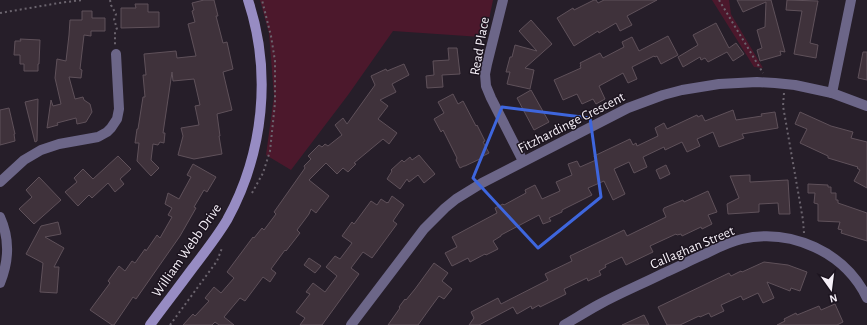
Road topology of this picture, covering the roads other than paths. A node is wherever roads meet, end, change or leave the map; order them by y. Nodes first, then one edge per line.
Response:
1 (248, 0) edge
2 (502, 0) edge
3 (851, 0) edge
4 (116, 54) road end
5 (832, 94) junction
6 (867, 106) edge
7 (523, 161) junction
8 (0, 182) edge
9 (0, 218) edge
10 (0, 283) edge
11 (867, 298) edge
12 (150, 325) edge
13 (351, 325) edge
14 (564, 325) edge

1 - 12 main road, William Webb Drive
2 - 7 street, Read Place
3 - 5 street
4 - 8 street
5 - 6 street, Fitzhardinge Crescent
5 - 7 street, Fitzhardinge Crescent
7 - 13 street, Fitzhardinge Crescent
9 - 10 street
11 - 14 street, Callaghan Street

